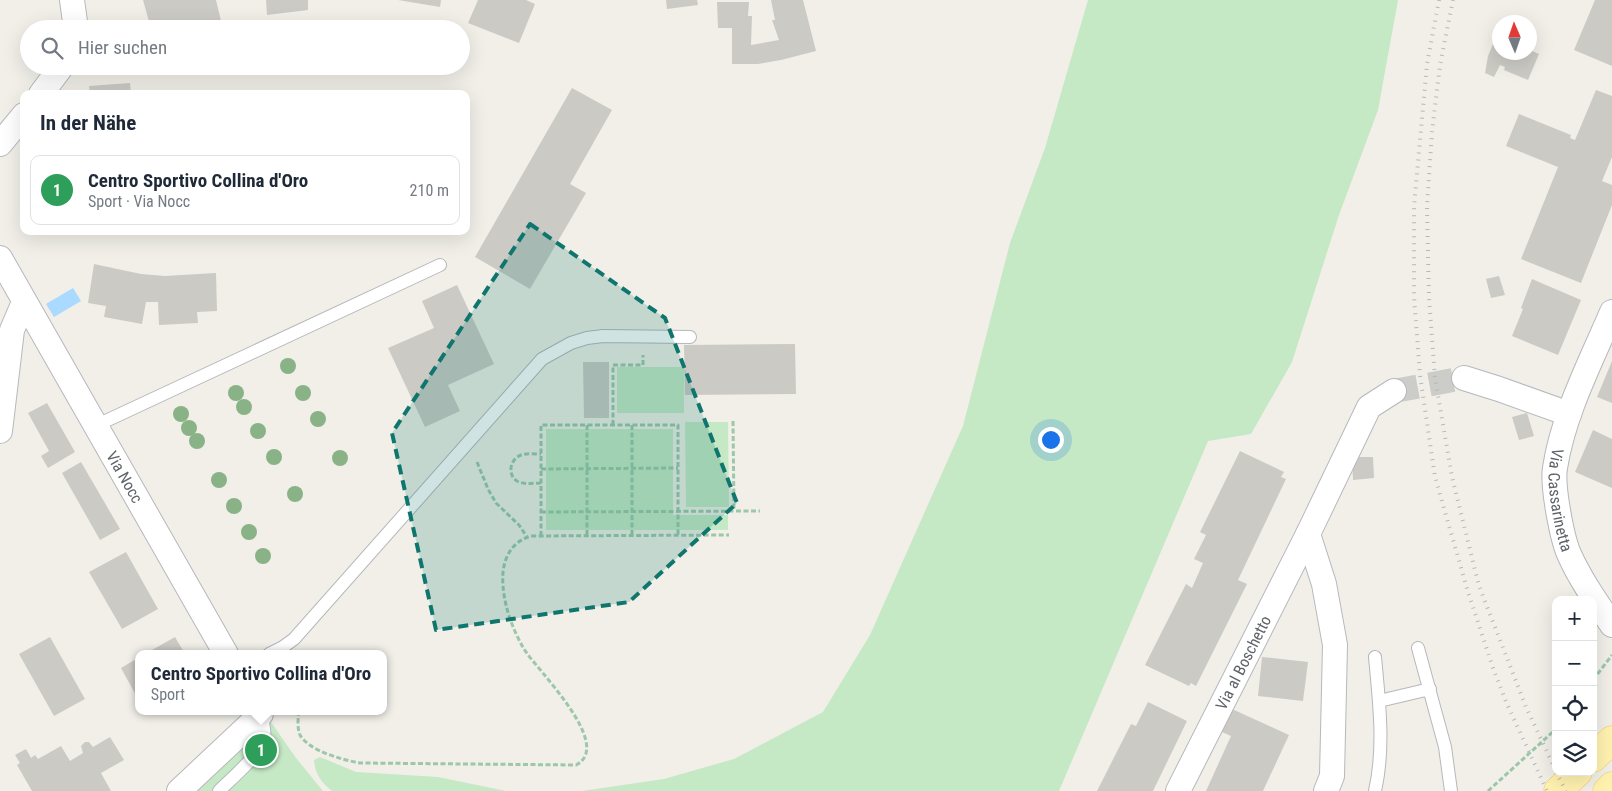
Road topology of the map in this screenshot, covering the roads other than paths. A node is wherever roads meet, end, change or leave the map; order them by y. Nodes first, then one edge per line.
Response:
1 (72, 0) edge
2 (75, 20) edge
3 (55, 75) edge
4 (44, 90) edge
5 (20, 120) edge
6 (0, 144) edge
7 (0, 258) edge
8 (440, 265) dead end
9 (24, 302) junction
10 (1612, 312) edge
11 (690, 337) dead end
12 (1464, 378) tunnel mouth
13 (1394, 391) tunnel mouth
14 (1569, 414) junction
15 (95, 426) junction
16 (0, 431) edge
17 (1308, 534) junction
18 (1612, 625) edge
19 (1418, 648) dead end
20 (224, 650) edge
21 (277, 650) edge
22 (1375, 657) dead end
23 (1430, 689) junction
24 (1379, 701) junction
25 (258, 715) edge
26 (261, 715) edge
27 (1612, 740) edge
28 (1597, 754) edge
29 (1574, 776) edge
30 (1612, 786) edge
31 (179, 791) edge
32 (219, 791) edge
33 (1178, 791) edge
34 (1326, 791) edge
35 (1375, 791) edge
36 (1451, 791) edge
37 (1558, 791) edge
38 (1607, 791) edge

1 - 2 street
3 - 4 street
5 - 6 street
7 - 9 street, Via Nocc
8 - 15 lane
9 - 15 street, Via Nocc
9 - 16 street
10 - 14 street, Via Cassarinetta
11 - 21 lane
12 - 14 street
13 - 17 street, Via al Boschetto
14 - 18 street, Via Cassarinetta
15 - 20 street, Via Nocc
17 - 33 street, Via al Boschetto
17 - 34 street
19 - 23 lane
22 - 24 lane
23 - 24 lane
23 - 36 lane
24 - 35 lane
25 - 31 street
26 - 32 lane
27 - 28 main road
29 - 37 main road
30 - 38 main road

